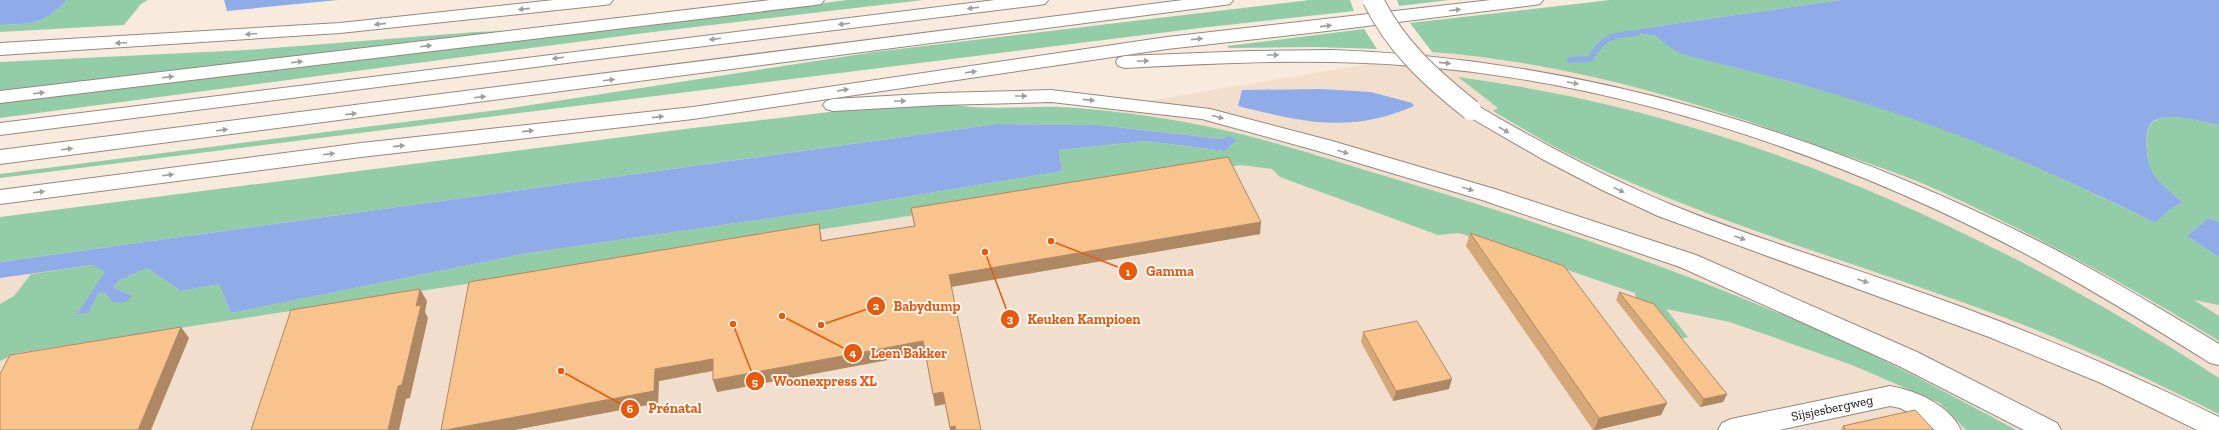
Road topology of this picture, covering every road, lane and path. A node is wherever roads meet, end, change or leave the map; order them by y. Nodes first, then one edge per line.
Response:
1 (604, 0) edge
2 (815, 0) edge
3 (1039, 0) edge
4 (1224, 0) edge
5 (1373, 0) edge
6 (1534, 0) edge
7 (0, 49) edge
8 (992, 69) junction
9 (0, 97) edge
10 (693, 113) junction
11 (0, 129) edge
12 (0, 157) edge
13 (0, 197) edge
14 (2219, 356) edge
15 (2219, 428) edge
16 (1731, 430) edge
17 (1948, 430) edge
18 (2048, 430) edge

1 -> 7 main road
9 -> 2 main road
3 -> 11 main road
12 -> 4 main road
5 -> 15 main road, bridge
8 -> 6 main road
10 -> 8 main road
8 -> 14 main road
13 -> 10 main road
10 -> 18 main road
16 - 17 main road, Sijsjesbergweg

